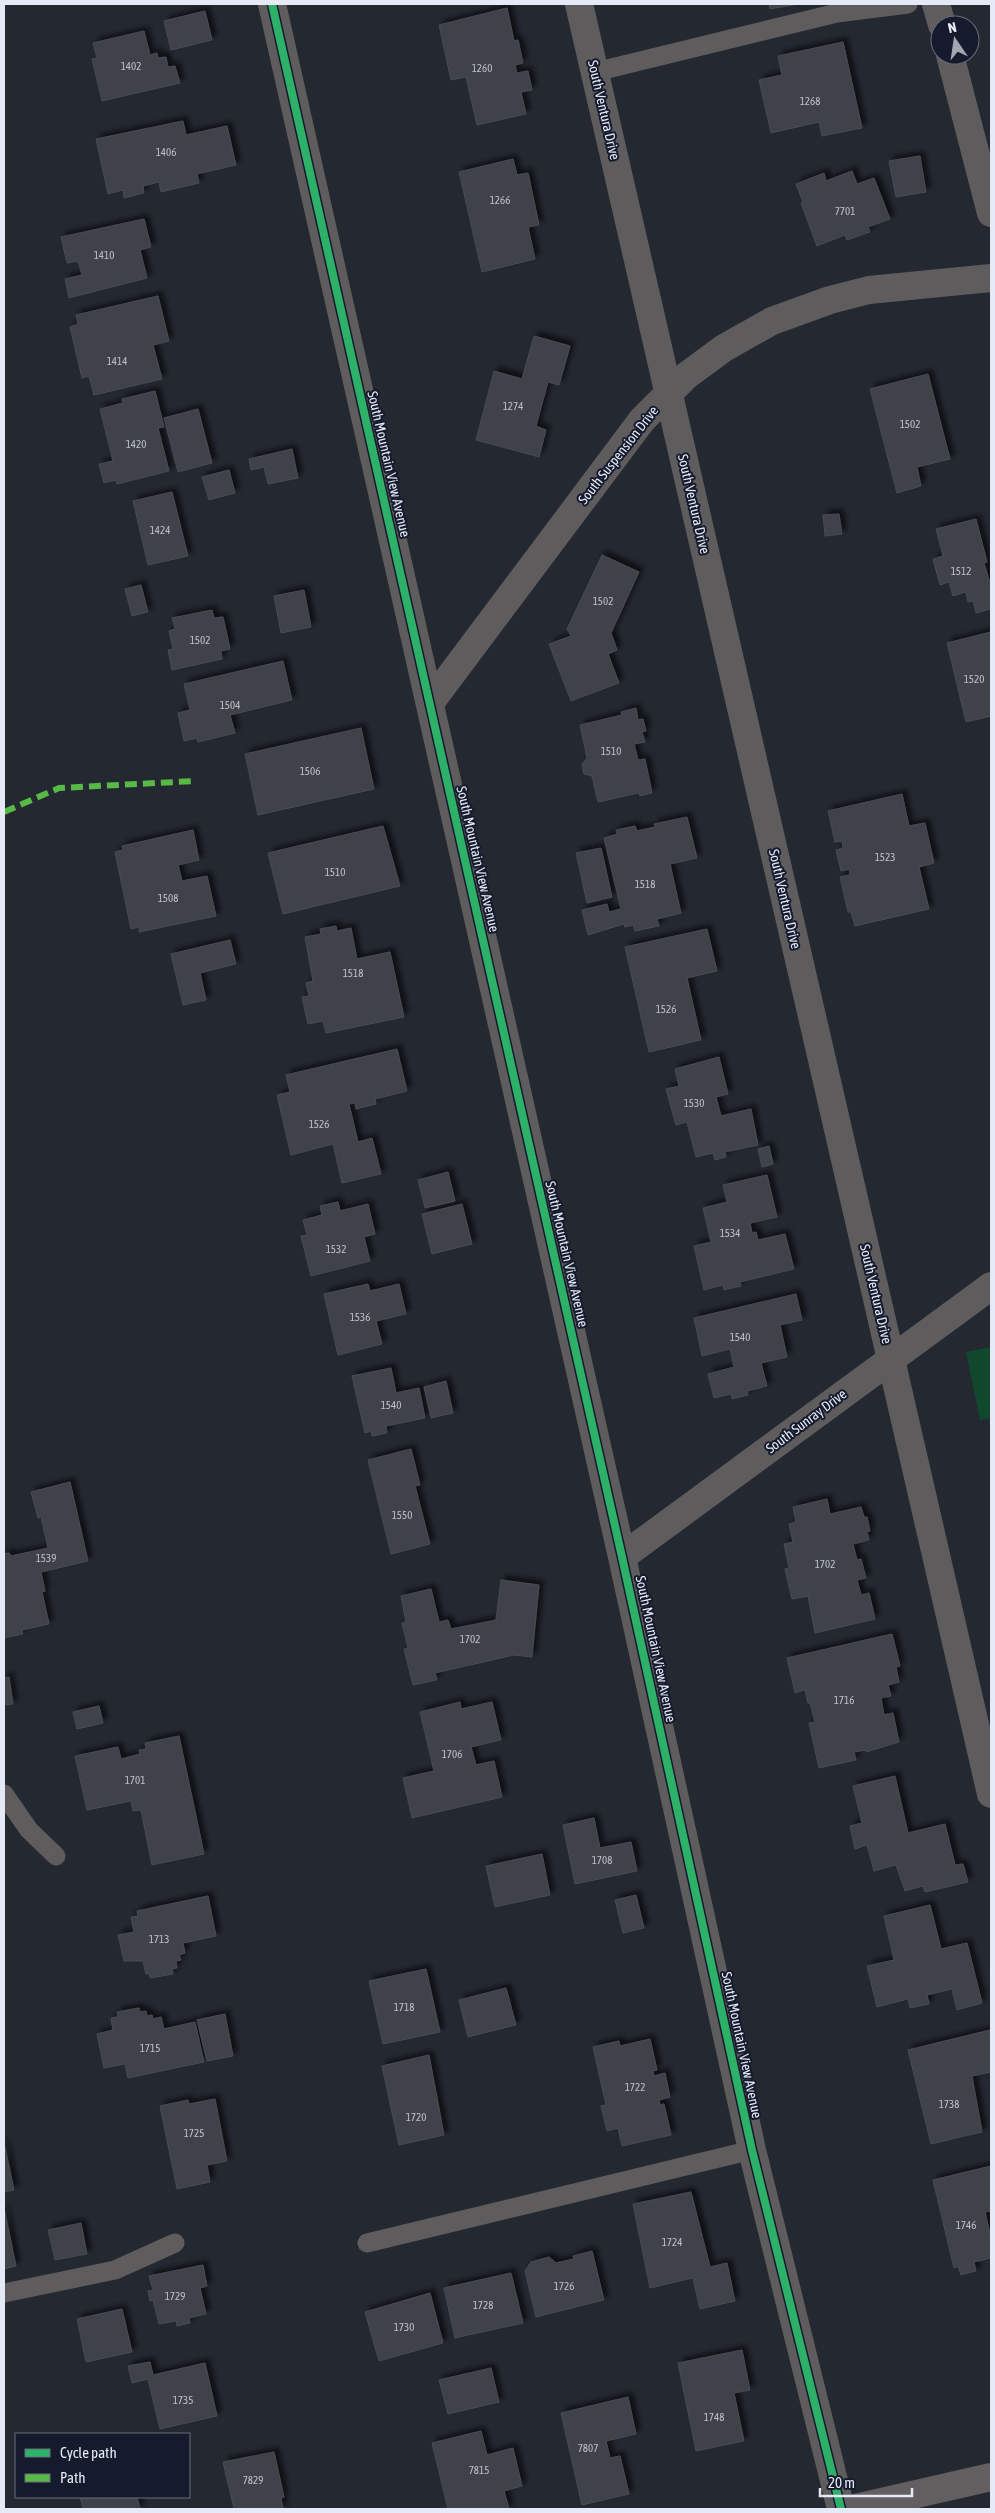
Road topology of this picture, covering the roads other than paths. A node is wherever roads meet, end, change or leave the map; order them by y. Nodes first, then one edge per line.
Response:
1 (272, 4) edge
2 (579, 4) edge
3 (908, 4) edge
4 (953, 65) edge
5 (595, 72) junction
6 (991, 213) edge
7 (991, 278) edge
8 (668, 392) junction
9 (430, 703) junction
10 (991, 1286) edge
11 (891, 1358) junction
12 (622, 1557) junction
13 (4, 1794) edge
14 (991, 1794) edge
15 (56, 1856) dead end
16 (752, 2150) junction
17 (175, 2243) dead end
18 (367, 2243) dead end
19 (4, 2293) edge
20 (991, 2477) edge
21 (841, 2509) edge
22 (851, 2509) edge

1 - 9 street, South Mountain View Avenue
2 - 5 street, South Ventura Drive
3 - 5 lane
4 - 6 street
5 - 8 street, South Ventura Drive
7 - 8 street, South Suspension Drive
8 - 9 street, South Suspension Drive
8 - 11 street, South Ventura Drive
9 - 12 street, South Mountain View Avenue
10 - 11 street, South Sunray Drive
11 - 12 street, South Sunray Drive
11 - 14 street, South Ventura Drive
12 - 16 street, South Mountain View Avenue
13 - 15 lane
16 - 18 lane
16 - 21 street, South Mountain View Avenue
17 - 19 lane
20 - 22 street

